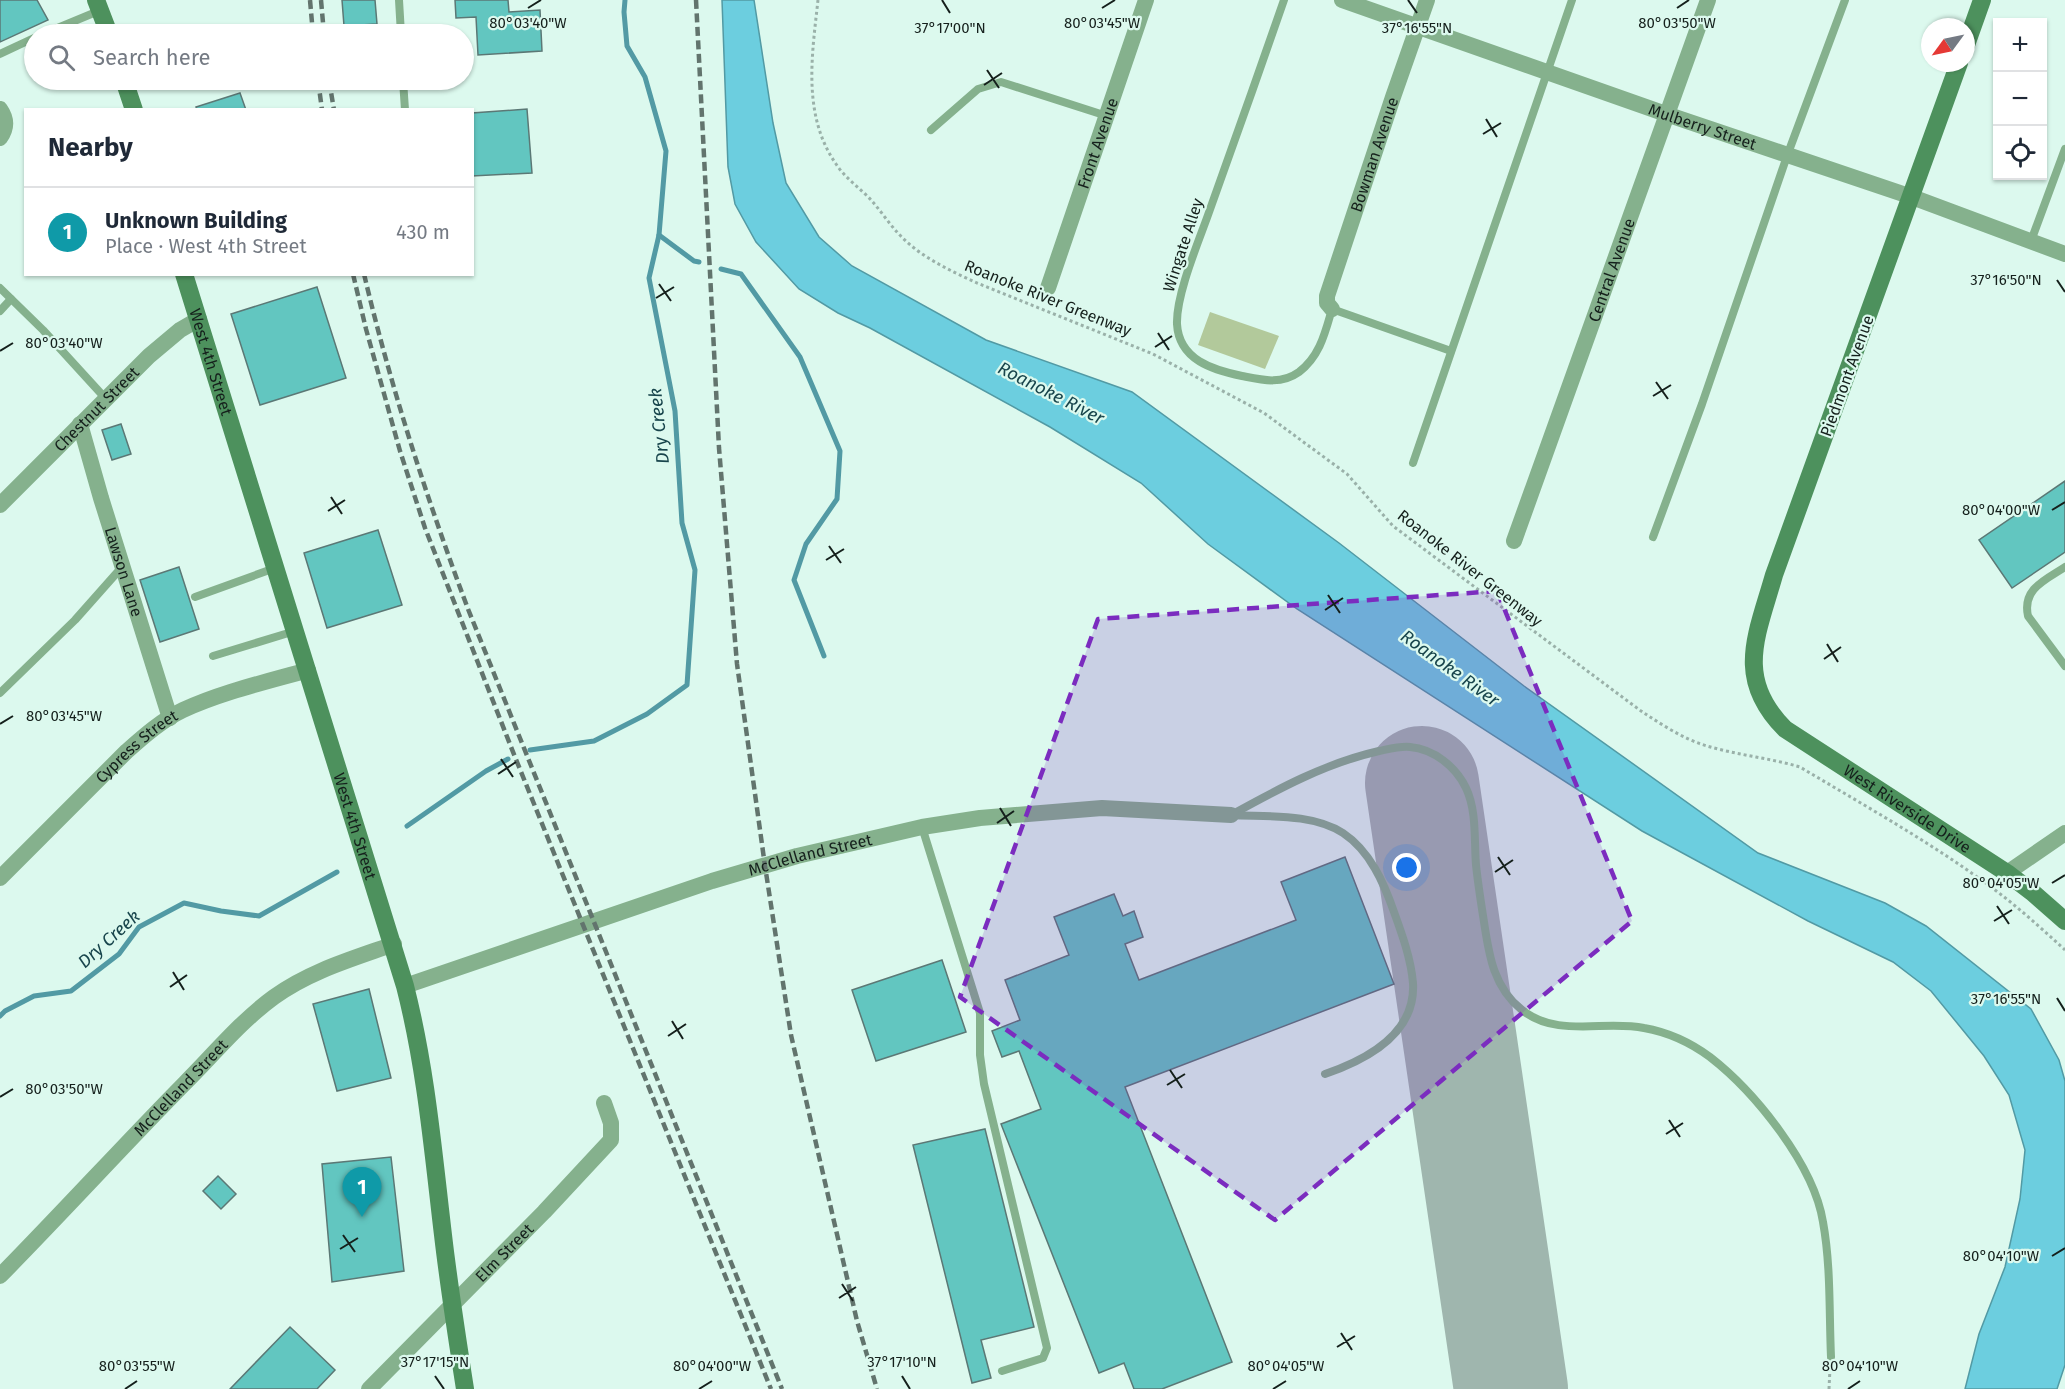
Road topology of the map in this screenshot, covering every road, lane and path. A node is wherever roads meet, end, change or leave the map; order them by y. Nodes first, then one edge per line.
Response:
1 (399, 0) edge
2 (818, 0) edge
3 (1146, 0) edge
4 (1284, 0) edge
5 (1342, 0) edge
6 (1427, 0) edge
7 (1572, 0) edge
8 (1708, 0) edge
9 (1845, 0) edge
10 (1982, 0) edge
11 (98, 5) edge
12 (1975, 20) edge
13 (62, 24) edge
14 (105, 24) edge
15 (400, 24) edge
16 (1418, 27) junction
17 (24, 43) edge
18 (0, 54) edge
19 (1546, 72) junction
20 (1956, 72) edge
21 (127, 90) edge
22 (404, 90) edge
23 (133, 108) edge
24 (405, 108) edge
25 (0, 109) edge
26 (1666, 114) junction
27 (1107, 116) junction
28 (930, 129) dead end
29 (0, 138) edge
30 (2065, 149) edge
31 (1787, 156) junction
32 (1912, 197) junction
33 (2031, 242) junction
34 (2065, 254) edge
35 (185, 276) edge
36 (0, 288) edge
37 (1048, 288) dead end
38 (12, 299) junction
39 (1332, 309) junction
40 (0, 311) edge
41 (199, 319) junction
42 (1451, 351) junction
43 (106, 399) junction
44 (80, 424) junction
45 (1413, 463) dead end
46 (0, 506) edge
47 (1653, 537) dead end
48 (1514, 541) dead end
49 (123, 567) junction
50 (2065, 567) edge
51 (276, 568) junction
52 (195, 597) dead end
53 (296, 631) junction
54 (213, 656) dead end
55 (2065, 666) edge
56 (308, 670) junction
57 (1759, 692) joint
58 (0, 693) edge
59 (170, 718) junction
60 (1231, 815) junction
61 (922, 827) junction
62 (2065, 833) edge
63 (2, 872) edge
64 (2007, 873) junction
65 (2065, 921) edge
66 (394, 944) junction
67 (2065, 950) edge
68 (405, 986) junction
69 (1324, 1074) dead end
70 (604, 1103) dead end
71 (2, 1270) edge
72 (452, 1304) junction
73 (1831, 1357) joint
74 (1002, 1371) dead end
75 (375, 1387) edge
76 (465, 1389) edge
77 (1829, 1389) edge

1 - 15 lane
2 - 67 path, Roanoke River Greenway
3 - 27 street, Front Avenue
4 - 39 lane, Wingate Alley
5 - 16 street, Mulberry Street
6 - 16 street, Bowman Avenue
7 - 19 lane
8 - 26 street, Central Avenue
9 - 31 lane
10 - 12 main road
11 - 13 lane
11 - 14 main road
16 - 19 street, Mulberry Street
16 - 39 street, Bowman Avenue
17 - 18 lane
19 - 26 street, Mulberry Street
19 - 42 lane
20 - 32 main road, Piedmont Avenue
21 - 23 main road
22 - 24 lane
25 - 29 street
26 - 31 street, Mulberry Street
26 - 48 street, Central Avenue
27 - 28 lane
27 - 37 street, Front Avenue
30 - 33 lane
31 - 32 street, Mulberry Street
31 - 47 lane
32 - 33 street, Mulberry Street
32 - 57 main road, Piedmont Avenue
33 - 34 street, Mulberry Street
35 - 41 main road, West 4th Street
36 - 38 lane
38 - 40 lane
38 - 43 lane
39 - 42 lane
41 - 43 street, Chestnut Street
41 - 51 main road, West 4th Street
42 - 45 lane
43 - 44 street, Chestnut Street
44 - 46 street, Chestnut Street
44 - 49 street, Lawson Lane
49 - 58 lane
49 - 59 street, Lawson Lane
50 - 55 lane
51 - 52 lane
51 - 53 main road, West 4th Street
53 - 54 lane
53 - 56 main road, West 4th Street
56 - 59 street, Cypress Street
56 - 66 main road, West 4th Street
57 - 64 main road, West Riverside Drive
59 - 63 street, Cypress Street
60 - 61 street, McClelland Street
60 - 69 lane
60 - 73 lane
61 - 68 street, McClelland Street
61 - 74 lane
62 - 64 street
64 - 65 main road, West Riverside Drive
66 - 68 main road, West 4th Street
66 - 71 street, McClelland Street
68 - 72 main road, West 4th Street
70 - 72 street, Elm Street
72 - 75 street, Elm Street
72 - 76 main road, West 4th Street
73 - 77 path

